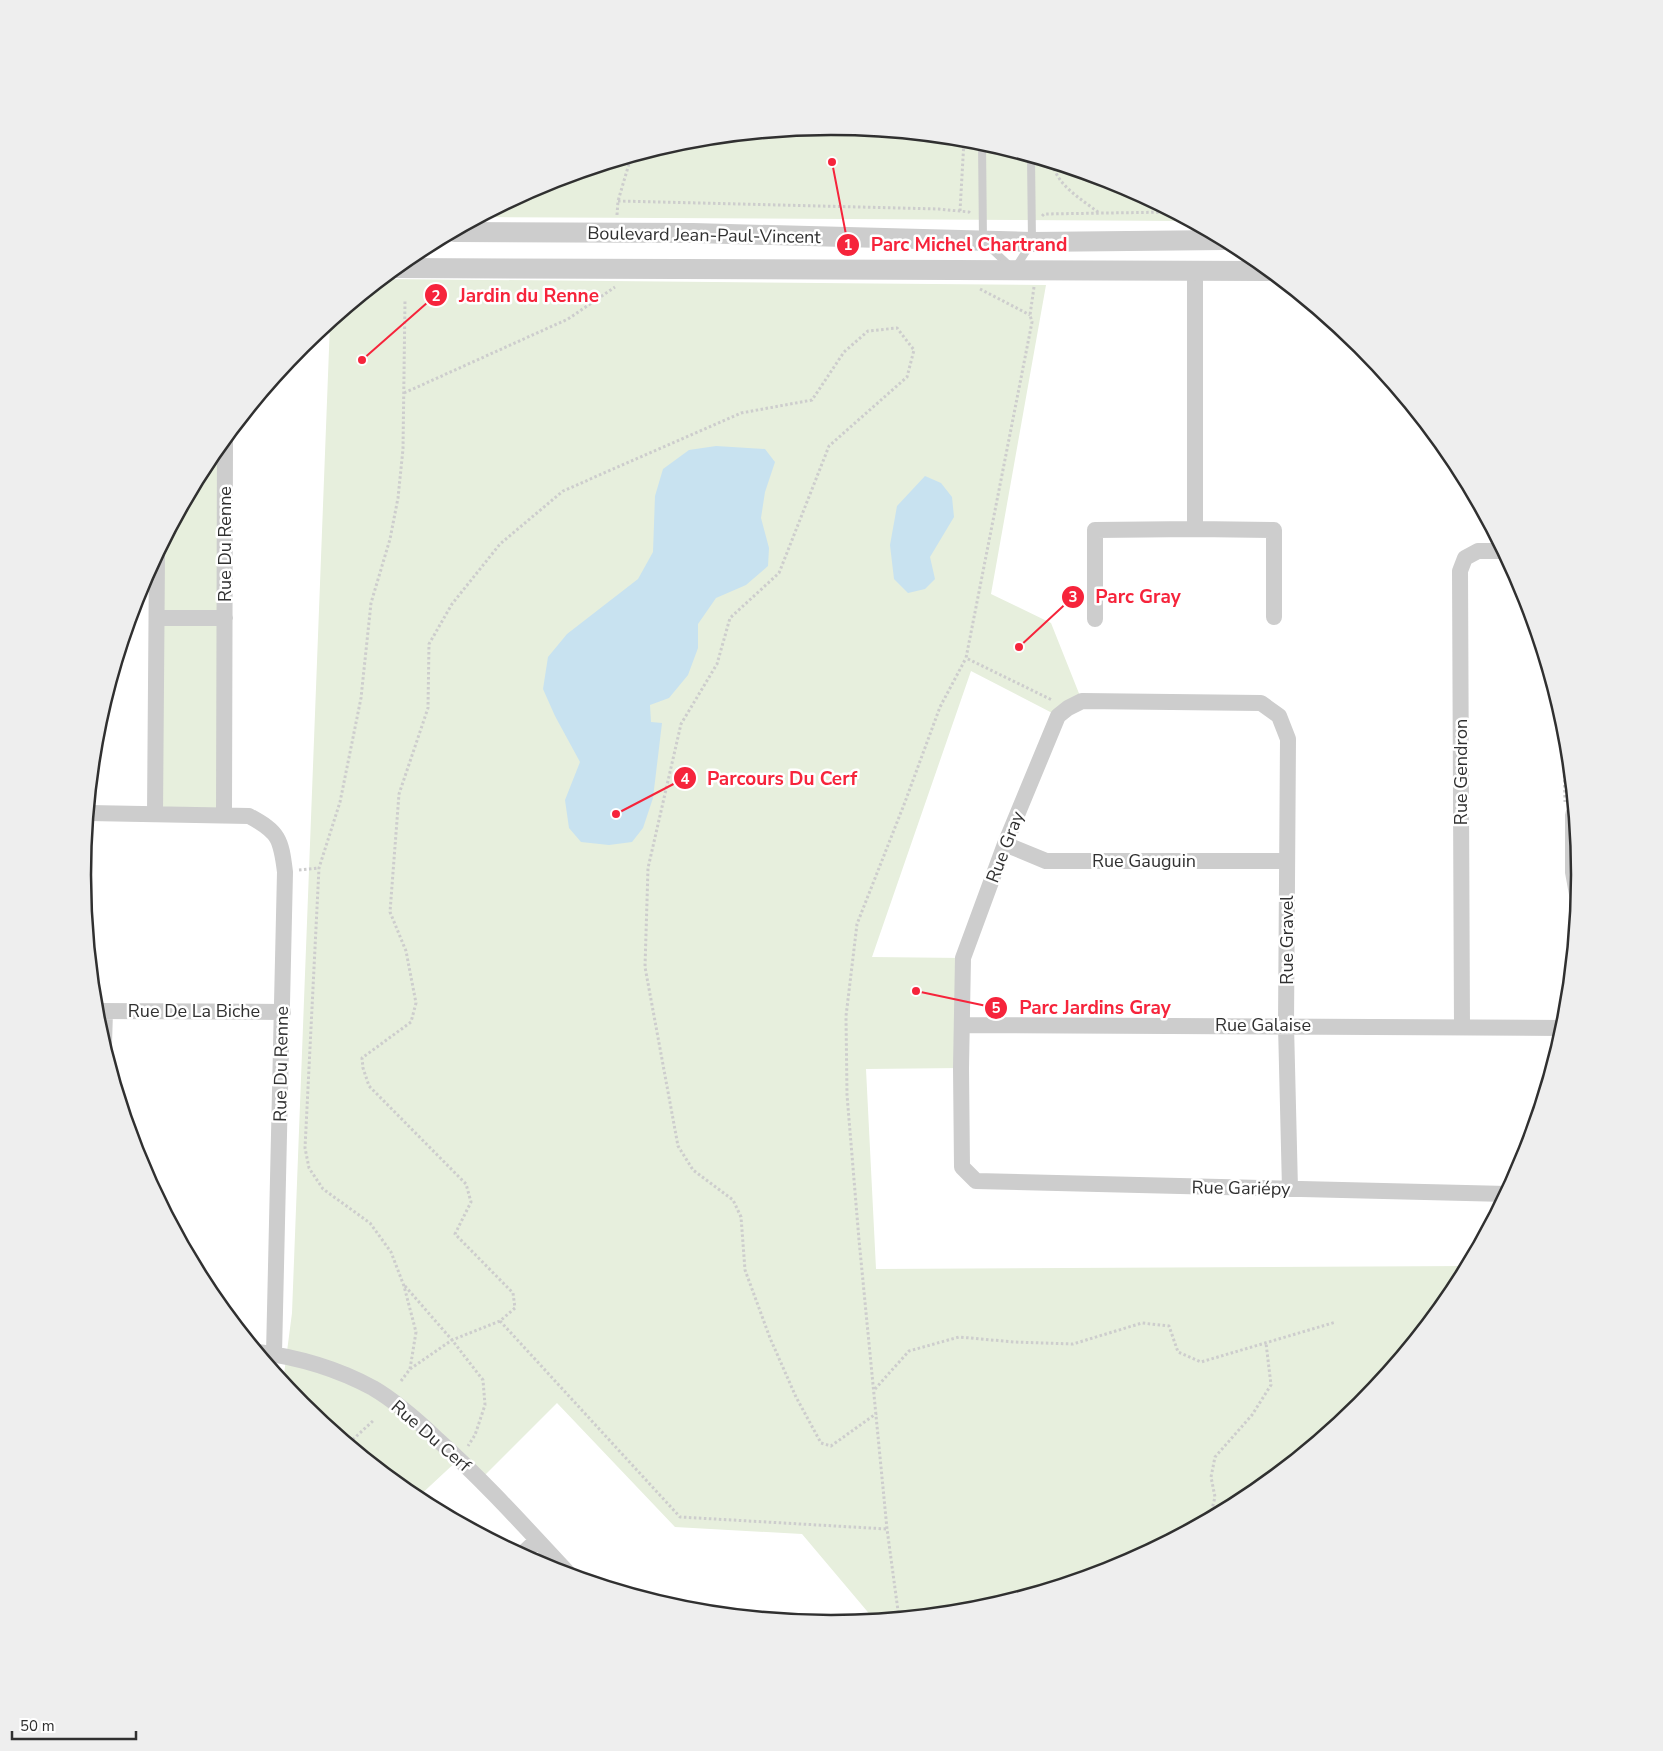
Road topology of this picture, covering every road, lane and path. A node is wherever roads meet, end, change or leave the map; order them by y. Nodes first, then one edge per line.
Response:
1 (964, 147) edge
2 (982, 150) edge
3 (629, 163) edge
4 (1031, 163) edge
5 (1056, 171) edge
6 (960, 211) junction
7 (1160, 212) edge
8 (1099, 214) junction
9 (465, 232) edge
10 (983, 232) junction
11 (1032, 232) junction
12 (1194, 240) junction
13 (1211, 240) edge
14 (409, 268) edge
15 (1014, 270) junction
16 (1195, 271) junction
17 (1258, 271) edge
18 (1035, 282) dead end
19 (617, 285) dead end
20 (972, 285) dead end
21 (405, 300) dead end
22 (1030, 315) junction
23 (404, 393) junction
24 (225, 451) edge
25 (1195, 529) junction
26 (1496, 551) edge
27 (157, 572) edge
28 (1274, 617) dead end
29 (157, 618) junction
30 (225, 618) junction
31 (1095, 619) dead end
32 (966, 658) junction
33 (1068, 708) junction
34 (94, 813) edge
35 (155, 814) junction
36 (224, 815) junction
37 (1005, 844) junction
38 (1287, 861) junction
39 (104, 1011) edge
40 (282, 1012) junction
41 (962, 1025) junction
42 (1286, 1026) junction
43 (1462, 1027) junction
44 (1556, 1028) edge
45 (976, 1181) joint
46 (1290, 1189) junction
47 (1499, 1194) edge
48 (404, 1286) junction
49 (500, 1321) junction
50 (1336, 1322) dead end
51 (452, 1340) junction
52 (1266, 1343) junction
53 (266, 1353) edge
54 (410, 1368) junction
55 (401, 1381) dead end
56 (874, 1390) junction
57 (877, 1413) junction
58 (374, 1420) dead end
59 (353, 1440) edge
60 (459, 1459) junction
61 (1212, 1511) edge
62 (887, 1529) junction
63 (537, 1540) junction
64 (527, 1549) edge
65 (559, 1563) edge
66 (897, 1612) edge

1 - 6 path
2 - 10 lane
3 - 6 path, Boulevard Jean-Paul-Vincent
4 - 11 lane
5 - 8 path
6 - 10 path, Boulevard Jean-Paul-Vincent
7 - 8 path
8 - 11 path
9 - 10 street, Boulevard Jean-Paul-Vincent
10 - 11 street, Boulevard Jean-Paul-Vincent
10 - 15 lane
11 - 12 street, Boulevard Jean-Paul-Vincent
11 - 15 lane
12 - 13 street, Boulevard Jean-Paul-Vincent
12 - 16 street
14 - 15 street, Boulevard Jean-Paul-Vincent
15 - 16 street, Boulevard Jean-Paul-Vincent
16 - 17 street, Boulevard Jean-Paul-Vincent
16 - 25 street
18 - 22 path
19 - 23 path
20 - 22 path
21 - 23 path
22 - 32 path
23 - 48 path
24 - 30 street, Rue Du Renne
25 - 28 street
25 - 31 street
26 - 43 street, Rue Gendron
27 - 29 street
29 - 30 street, Rue Du Renne
29 - 35 street
30 - 36 street, Rue Du Renne
32 - 33 path
32 - 56 path
33 - 37 street, Rue Gray
33 - 38 street, Rue Gravel
34 - 35 street, Rue Du Renne
35 - 36 street, Rue Du Renne
36 - 40 street, Rue Du Renne
37 - 38 street, Rue Gauguin
37 - 41 street, Rue Gray
38 - 42 street, Rue Gravel
39 - 40 street, Rue De La Biche
40 - 53 street, Rue Du Renne
41 - 42 street, Rue Galaise
41 - 45 street, Rue Gray
42 - 43 street, Rue Galaise
42 - 46 street, Rue Gravel
43 - 44 street, Rue Galaise
45 - 46 street, Rue Gariépy
46 - 47 street, Rue Gariépy
48 - 51 path
48 - 54 path
49 - 51 path
49 - 57 path
49 - 62 path
50 - 52 path
51 - 54 path
51 - 60 path
52 - 56 path
52 - 61 path
53 - 60 street, Rue Du Cerf
54 - 55 path
56 - 57 path
57 - 62 path
58 - 59 path
60 - 63 street, Rue Du Cerf
62 - 66 path
63 - 64 street
63 - 65 street, Rue Du Cerf

